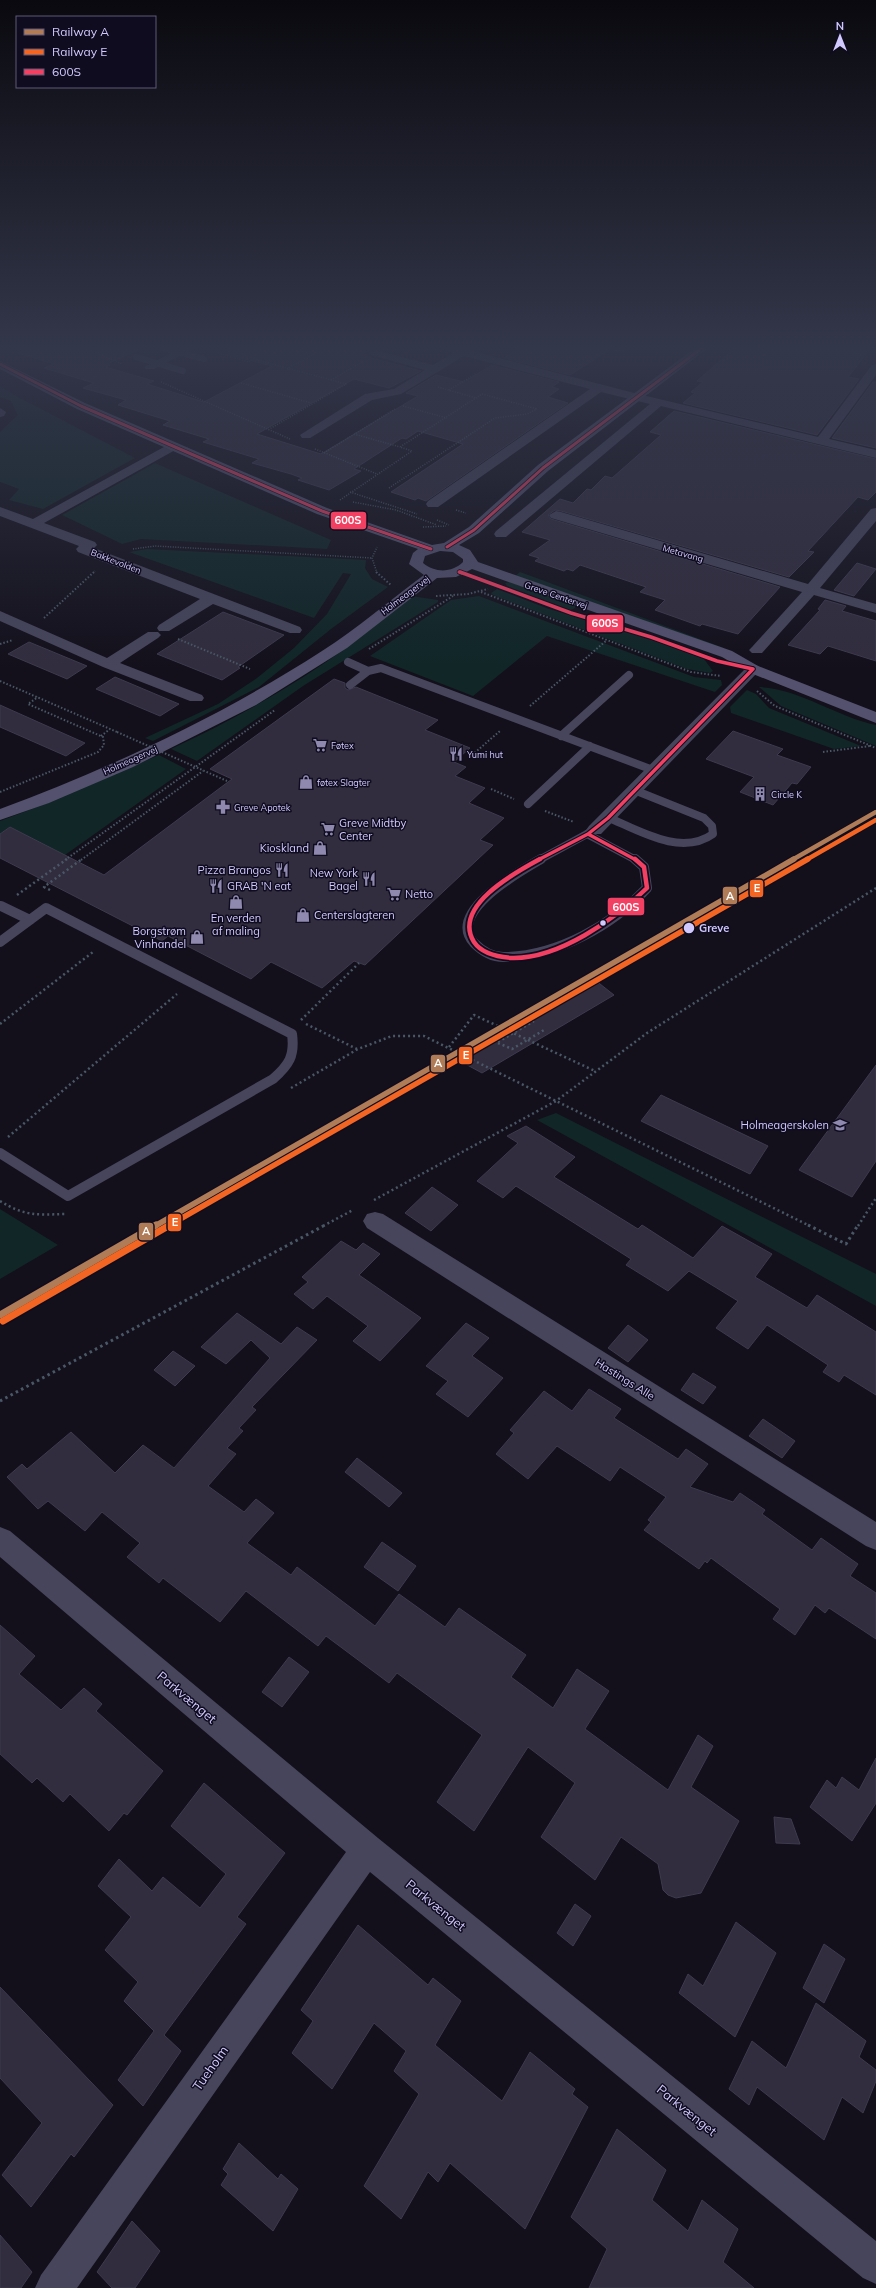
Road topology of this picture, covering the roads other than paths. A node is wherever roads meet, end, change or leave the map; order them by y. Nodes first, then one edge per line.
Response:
1 (159, 455) edge
2 (181, 455) edge
3 (183, 455) edge
4 (503, 455) edge
5 (560, 455) edge
6 (568, 455) edge
7 (596, 455) edge
8 (433, 504) dead end
9 (0, 511) edge
10 (556, 515) dead end
11 (875, 516) edge
12 (33, 524) junction
13 (501, 534) dead end
14 (447, 547) junction
15 (431, 548) junction
16 (418, 562) junction
17 (465, 563) junction
18 (434, 574) junction
19 (811, 590) junction
20 (212, 598) junction
21 (876, 610) edge
22 (359, 614) dead end
23 (0, 615) edge
24 (295, 630) dead end
25 (323, 640) dead end
26 (756, 650) dead end
27 (348, 662) road end
28 (108, 664) junction
29 (753, 669) junction
30 (368, 671) junction
31 (629, 675) dead end
32 (350, 685) dead end
33 (257, 697) junction
34 (196, 698) dead end
35 (876, 718) edge
36 (561, 736) junction
37 (590, 746) junction
38 (653, 770) junction
39 (634, 790) junction
40 (528, 804) dead end
41 (0, 815) edge
42 (608, 817) junction
43 (591, 832) junction
44 (1, 906) edge
45 (30, 920) junction
46 (0, 942) edge
47 (0, 1154) edge
48 (367, 1210) road end
49 (876, 1537) edge
50 (0, 1540) edge
51 (367, 1849) junction
52 (876, 2265) edge
53 (54, 2288) edge

1 - 12 street
2 - 16 street
3 - 15 street
4 - 8 street
5 - 14 street
6 - 17 street
7 - 13 street
9 - 12 street, Bakkevolden
10 - 19 street, Metavang
11 - 19 street
12 - 20 street, Bakkevolden
14 - 15 street
14 - 17 street, Greve Centervej
15 - 16 street, Holmeagervej
16 - 18 street
16 - 22 street, Holmeagervej
17 - 18 street
17 - 29 street, Greve Centervej
18 - 33 street, Holmeagervej
19 - 21 street, Metavang
19 - 26 street
20 - 24 street, Bakkevolden
20 - 28 street
23 - 28 street
25 - 33 street, Holmeagervej
27 - 30 lane
28 - 34 street
29 - 35 street, Greve Centervej
29 - 38 street
30 - 32 lane
30 - 36 lane
31 - 36 lane
33 - 41 street, Holmeagervej
36 - 37 lane
37 - 38 lane
37 - 40 lane
38 - 39 street
39 - 42 street
39 - 42 lane
42 - 43 street
43 - 43 lane
44 - 45 lane
45 - 46 lane
45 - 47 lane
48 - 49 street, Hastings Alle
50 - 51 street, Parkvænget
51 - 52 street, Parkvænget
51 - 53 street, Tueholm

